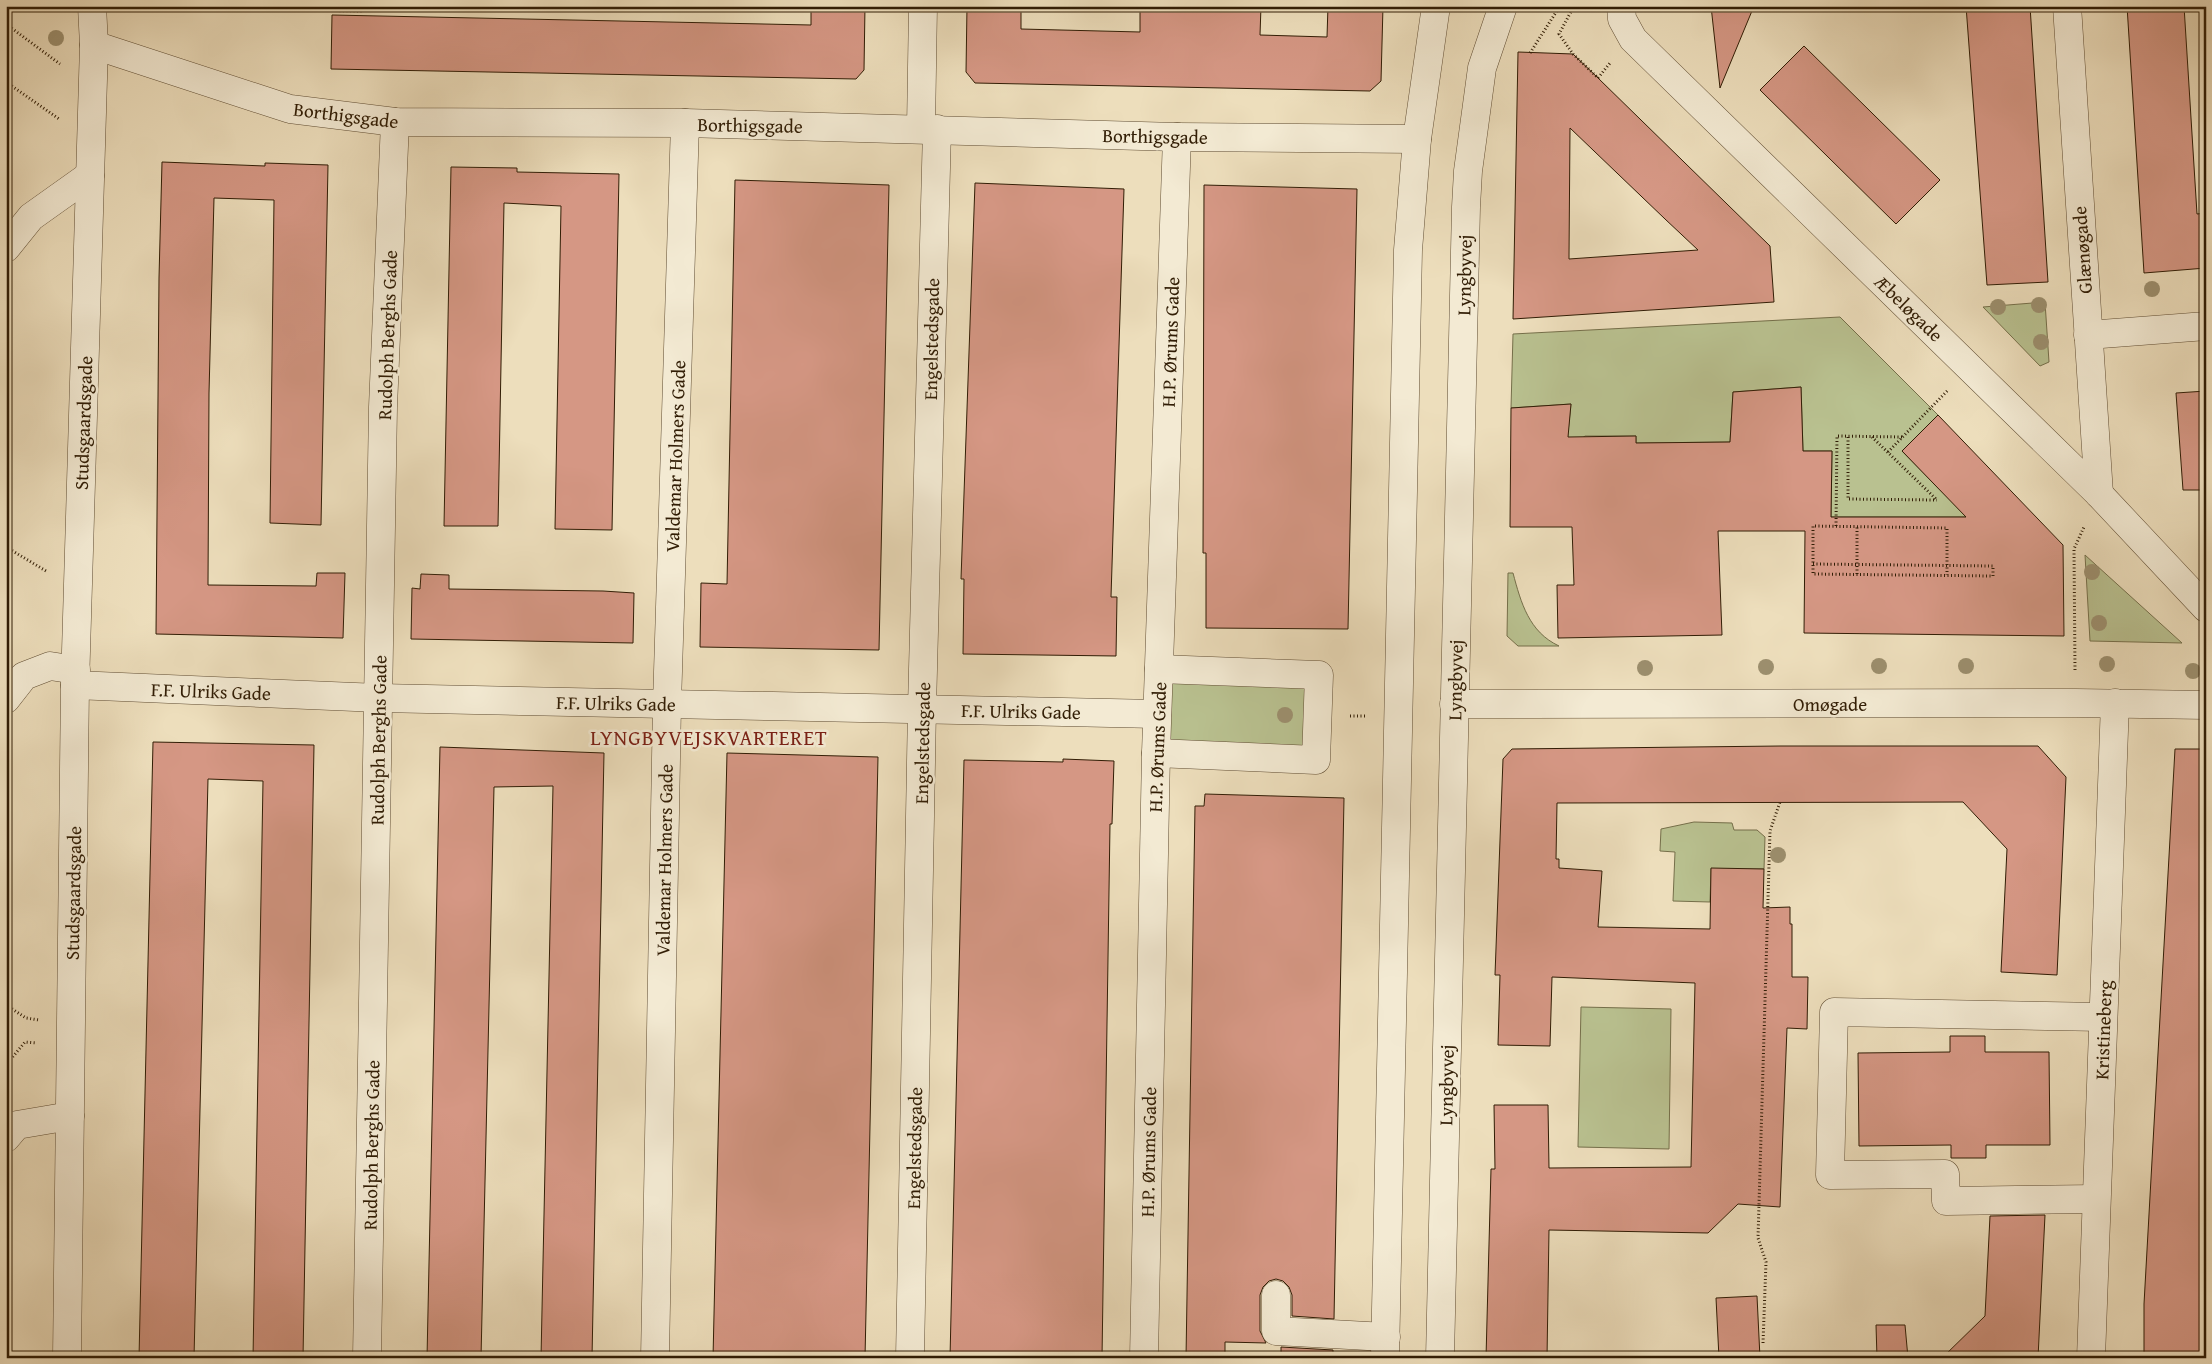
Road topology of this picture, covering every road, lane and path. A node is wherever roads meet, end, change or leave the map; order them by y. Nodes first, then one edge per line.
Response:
1 (92, 6) edge
2 (360, 6) edge
3 (924, 6) edge
4 (1436, 6) edge
5 (1503, 6) edge
6 (1560, 6) edge
7 (1574, 6) edge
8 (1621, 6) edge
9 (2067, 6) edge
10 (122, 7) edge
11 (152, 7) edge
12 (6, 24) edge
13 (94, 45) junction
14 (1530, 52) dead end
15 (1614, 59) dead end
16 (6, 82) edge
17 (92, 88) junction
18 (61, 121) dead end
19 (395, 122) junction
20 (685, 123) junction
21 (929, 129) junction
22 (1177, 137) junction
23 (1417, 139) junction
24 (90, 175) junction
25 (6, 248) edge
26 (2206, 326) edge
27 (2088, 335) junction
28 (1952, 386) dead end
29 (1848, 436) junction
30 (1872, 437) junction
31 (1903, 437) junction
32 (1888, 452) junction
33 (2099, 494) junction
34 (1836, 526) junction
35 (1857, 526) junction
36 (6, 547) edge
37 (1813, 564) junction
38 (1857, 565) junction
39 (1947, 566) junction
40 (1857, 574) junction
41 (52, 575) dead end
42 (1947, 575) junction
43 (2204, 607) edge
44 (1159, 668) junction
45 (76, 678) junction
46 (379, 698) junction
47 (6, 699) edge
48 (2076, 703) junction
49 (2115, 703) junction
50 (667, 704) junction
51 (1454, 704) junction
52 (2206, 704) edge
53 (922, 708) junction
54 (1158, 714) junction
55 (1317, 715) junction
56 (1399, 718) junction
57 (1156, 753) junction
58 (1780, 802) dead end
59 (6, 1005) edge
60 (2103, 1017) junction
61 (43, 1020) dead end
62 (43, 1043) dead end
63 (6, 1065) edge
64 (70, 1116) junction
65 (6, 1138) edge
66 (2096, 1199) junction
67 (1276, 1295) dead end
68 (1763, 1343) dead end
69 (1386, 1348) edge
70 (67, 1358) edge
71 (368, 1358) edge
72 (655, 1358) edge
73 (910, 1358) edge
74 (1144, 1358) edge
75 (1440, 1358) edge
76 (2091, 1358) edge

1 - 13 street, Studsgaardsgade
2 - 11 path
3 - 21 street, Engelstedsgade
4 - 23 street
5 - 51 street, Lyngbyvej
6 - 14 path
7 - 15 path
8 - 33 street, Æbeløgade
9 - 27 street, Glænøgade
10 - 11 path
12 - 17 path
13 - 17 street, Studsgaardsgade
13 - 19 street, Borthigsgade
16 - 18 path
17 - 24 street, Studsgaardsgade
19 - 20 street, Borthigsgade
19 - 46 street, Rudolph Berghs Gade
20 - 21 street, Borthigsgade
20 - 50 street, Valdemar Holmers Gade
21 - 22 street, Borthigsgade
21 - 53 street, Engelstedsgade
22 - 23 street, Borthigsgade
22 - 44 street, H.P. Ørums Gade
23 - 56 street
24 - 25 street
24 - 45 street, Studsgaardsgade
26 - 27 street
27 - 33 street, Glænøgade
28 - 31 path
29 - 30 path
29 - 32 path
29 - 34 path
30 - 31 path
30 - 32 path
31 - 32 path
33 - 43 street, Æbeløgade
33 - 48 path
34 - 35 path
34 - 37 path
35 - 38 path
35 - 39 path
36 - 41 path
37 - 38 path
37 - 40 path
38 - 39 path
38 - 40 path
39 - 42 path
39 - 42 path
40 - 42 path
44 - 54 street, H.P. Ørums Gade
44 - 55 street
45 - 46 street, F.F. Ulriks Gade
45 - 47 street
45 - 64 street, Studsgaardsgade
46 - 50 street, F.F. Ulriks Gade
46 - 71 street, Rudolph Berghs Gade
48 - 49 street, Omøgade
48 - 51 street, Omøgade
49 - 52 street, Omøgade
49 - 60 street, Kristineberg
50 - 53 street, F.F. Ulriks Gade
50 - 72 street, Valdemar Holmers Gade
51 - 75 street, Lyngbyvej
53 - 54 street, F.F. Ulriks Gade
53 - 73 street, Engelstedsgade
54 - 57 street, H.P. Ørums Gade
55 - 56 path
55 - 57 street
56 - 69 street
57 - 74 street, H.P. Ørums Gade
58 - 68 path
59 - 61 path
60 - 66 street, Kristineberg
60 - 66 street
62 - 63 path
64 - 65 street
64 - 70 street, Studsgaardsgade
66 - 76 street, Kristineberg
67 - 69 street

